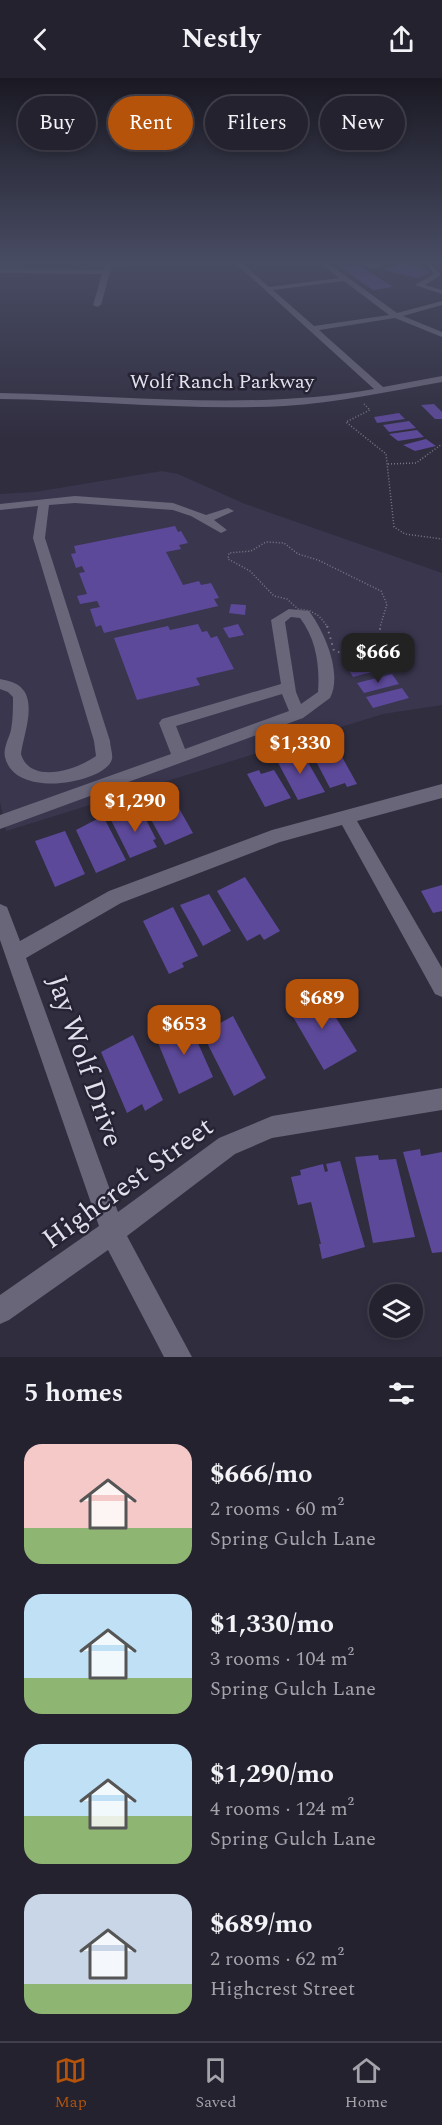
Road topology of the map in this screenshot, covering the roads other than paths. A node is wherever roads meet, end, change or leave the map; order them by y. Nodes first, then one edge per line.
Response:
1 (303, 321) edge
2 (389, 321) edge
3 (407, 321) edge
4 (312, 329) junction
5 (442, 335) edge
6 (442, 372) edge
7 (442, 379) edge
8 (378, 387) junction
9 (0, 389) edge
10 (0, 396) edge
11 (44, 504) junction
12 (0, 507) edge
13 (228, 511) dead end
14 (207, 519) junction
15 (221, 530) dead end
16 (0, 684) edge
17 (288, 687) junction
18 (298, 714) junction
19 (180, 757) junction
20 (442, 791) edge
21 (346, 817) junction
22 (0, 822) edge
23 (0, 913) edge
24 (15, 954) junction
25 (442, 987) edge
26 (442, 1099) edge
27 (113, 1231) junction
28 (0, 1311) edge
29 (179, 1357) edge

1 - 4 street
2 - 4 street
3 - 5 street
4 - 8 street
6 - 8 street, Wolf Ranch Parkway
7 - 8 street, Wolf Ranch Parkway
8 - 9 street, Wolf Ranch Parkway
8 - 10 street, Wolf Ranch Parkway
11 - 12 street
11 - 14 street
11 - 16 street
13 - 14 street
14 - 15 street
17 - 18 street
17 - 18 street
17 - 19 street
18 - 19 street
19 - 22 street
20 - 21 street
21 - 24 street
21 - 25 street
23 - 24 street, Jay Wolf Drive
24 - 27 street, Jay Wolf Drive
26 - 27 street, Highcrest Street
27 - 28 street, Highcrest Street
27 - 29 street, Jay Wolf Drive

